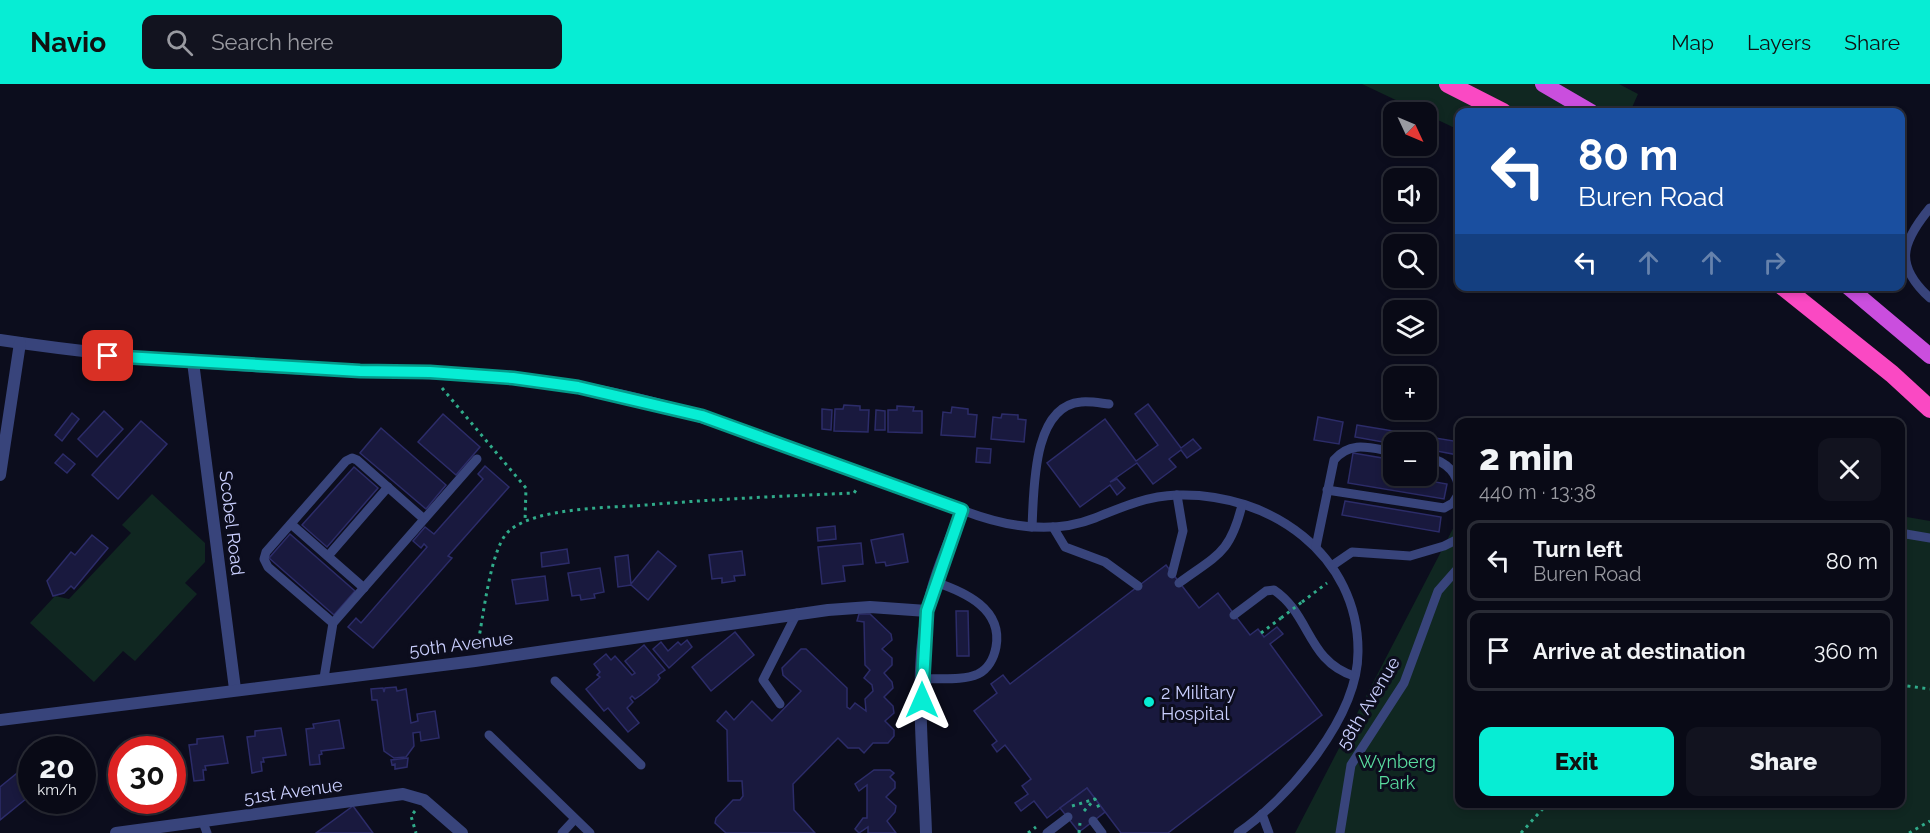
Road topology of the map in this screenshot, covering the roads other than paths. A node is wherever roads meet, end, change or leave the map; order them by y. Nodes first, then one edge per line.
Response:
1 (1448, 84) edge
2 (1543, 84) edge
3 (1495, 108) edge
4 (1584, 108) edge
5 (1929, 211) edge
6 (1905, 257) edge
7 (1905, 264) edge
8 (1788, 291) edge
9 (1853, 291) edge
10 (1930, 298) edge
11 (0, 340) edge
12 (20, 343) junction
13 (1930, 356) edge
14 (193, 362) junction
15 (1109, 404) dead end
16 (1930, 409) edge
17 (1383, 450) edge
18 (477, 459) dead end
19 (1437, 460) edge
20 (0, 475) edge
21 (1455, 475) edge
22 (388, 487) junction
23 (1327, 490) junction
24 (1177, 495) junction
25 (1455, 500) edge
26 (1242, 506) junction
27 (962, 510) junction
28 (424, 519) junction
29 (291, 524) junction
30 (1053, 526) junction
31 (1032, 527) junction
32 (1905, 534) edge
33 (1930, 538) edge
34 (1455, 540) edge
35 (1316, 547) junction
36 (328, 556) junction
37 (1333, 565) junction
38 (1455, 572) edge
39 (1172, 574) dead end
40 (935, 582) junction
41 (1179, 583) dead end
42 (1138, 586) dead end
43 (364, 588) junction
44 (927, 611) junction
45 (797, 614) junction
46 (1234, 615) dead end
47 (333, 623) junction
48 (1354, 676) junction
49 (324, 678) junction
50 (922, 679) junction
51 (555, 681) dead end
52 (235, 689) junction
53 (780, 704) dead end
54 (0, 720) edge
55 (489, 735) dead end
56 (641, 765) dead end
57 (1262, 814) junction
58 (1068, 817) dead end
59 (575, 819) junction
60 (1093, 821) dead end
61 (205, 827) edge
62 (116, 833) edge
63 (462, 833) edge
64 (562, 833) edge
65 (590, 833) edge
66 (926, 833) edge
67 (1047, 833) edge
68 (1102, 833) edge
69 (1238, 833) edge
70 (1269, 833) edge
71 (1340, 833) edge

1 - 3 highway
2 - 4 highway
5 - 6 lane
7 - 10 lane
8 - 16 highway
9 - 13 highway
11 - 12 street
12 - 14 street
12 - 20 street
14 - 27 street
14 - 52 street, Scobel Road
15 - 31 lane
17 - 23 lane
18 - 28 lane
19 - 21 lane
22 - 28 lane
22 - 29 lane
22 - 36 lane
23 - 25 lane
23 - 35 lane
24 - 26 lane
24 - 30 lane
24 - 39 lane
26 - 35 lane
26 - 41 lane
27 - 31 lane
27 - 40 street
28 - 43 lane
29 - 36 lane
29 - 47 lane
30 - 31 lane
30 - 42 lane
32 - 33 lane
34 - 37 lane
35 - 37 lane
36 - 43 lane
37 - 48 lane
38 - 71 lane, 58th Avenue
40 - 44 street
40 - 50 lane
43 - 47 lane
44 - 45 street, 50th Avenue
44 - 50 street
45 - 49 street, 50th Avenue
45 - 53 lane
46 - 48 lane
47 - 49 lane
48 - 57 lane
49 - 52 street, 50th Avenue
50 - 66 street
51 - 56 lane
52 - 54 street, 50th Avenue
55 - 59 lane
57 - 69 lane
57 - 70 lane
58 - 67 lane
59 - 64 lane
59 - 65 lane
60 - 68 lane
61 - 62 street, 51st Avenue
61 - 63 street, 51st Avenue

